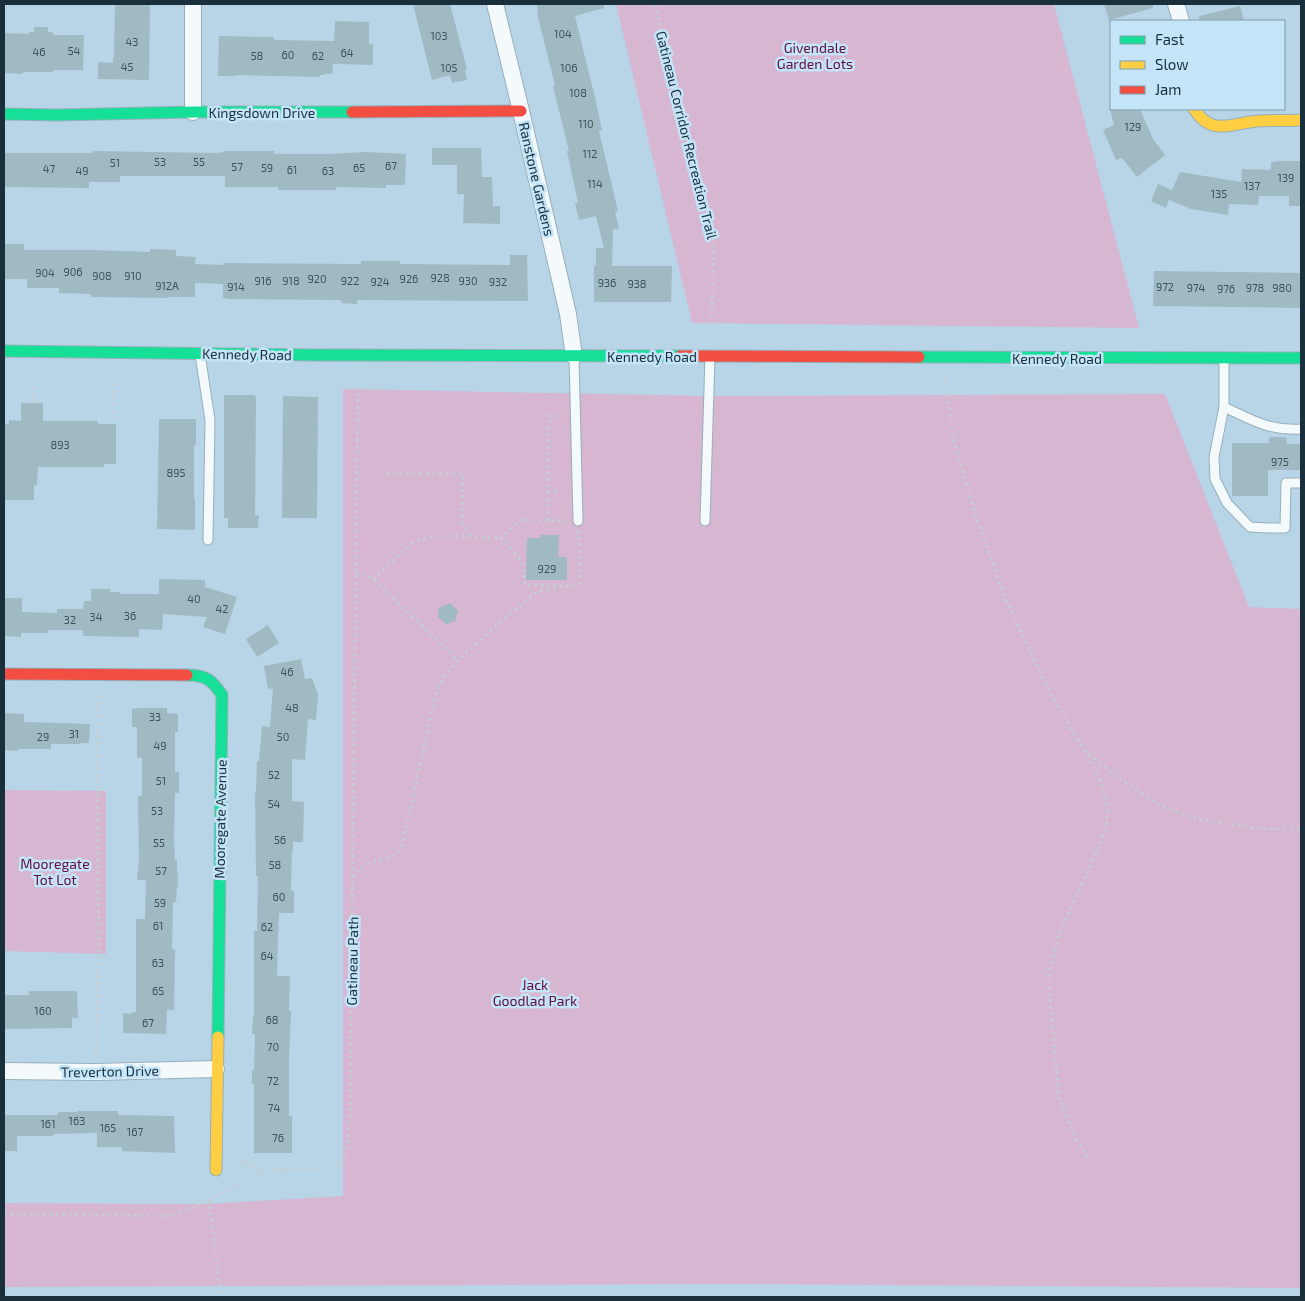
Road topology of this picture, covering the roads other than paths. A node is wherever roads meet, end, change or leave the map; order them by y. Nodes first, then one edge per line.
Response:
1 (193, 4) edge
2 (495, 4) edge
3 (1176, 4) edge
4 (1181, 20) edge
5 (1195, 110) edge
6 (521, 111) junction
7 (193, 112) junction
8 (4, 114) edge
9 (1301, 120) edge
10 (4, 351) edge
11 (200, 353) junction
12 (574, 356) junction
13 (710, 356) junction
14 (1224, 358) junction
15 (1301, 358) edge
16 (1224, 407) junction
17 (1301, 429) edge
18 (1301, 483) edge
19 (578, 521) road end
20 (705, 521) dead end
21 (208, 540) dead end
22 (4, 674) edge
23 (216, 1069) junction
24 (4, 1071) edge
25 (216, 1170) dead end

1 - 7 street
2 - 6 street, Ranstone Gardens
3 - 4 street
5 - 9 street
6 - 7 street, Kingsdown Drive
6 - 12 street, Ranstone Gardens
7 - 8 street, Kingsdown Drive
10 - 11 street, Kennedy Road
11 - 12 street, Kennedy Road
11 - 21 lane
12 - 13 street, Kennedy Road
12 - 19 lane
13 - 14 street, Kennedy Road
13 - 20 lane
14 - 15 street, Kennedy Road
14 - 16 lane
16 - 17 lane
16 - 18 lane
22 - 23 street, Mooregate Avenue
23 - 24 street, Treverton Drive
23 - 25 street, Mooregate Avenue

